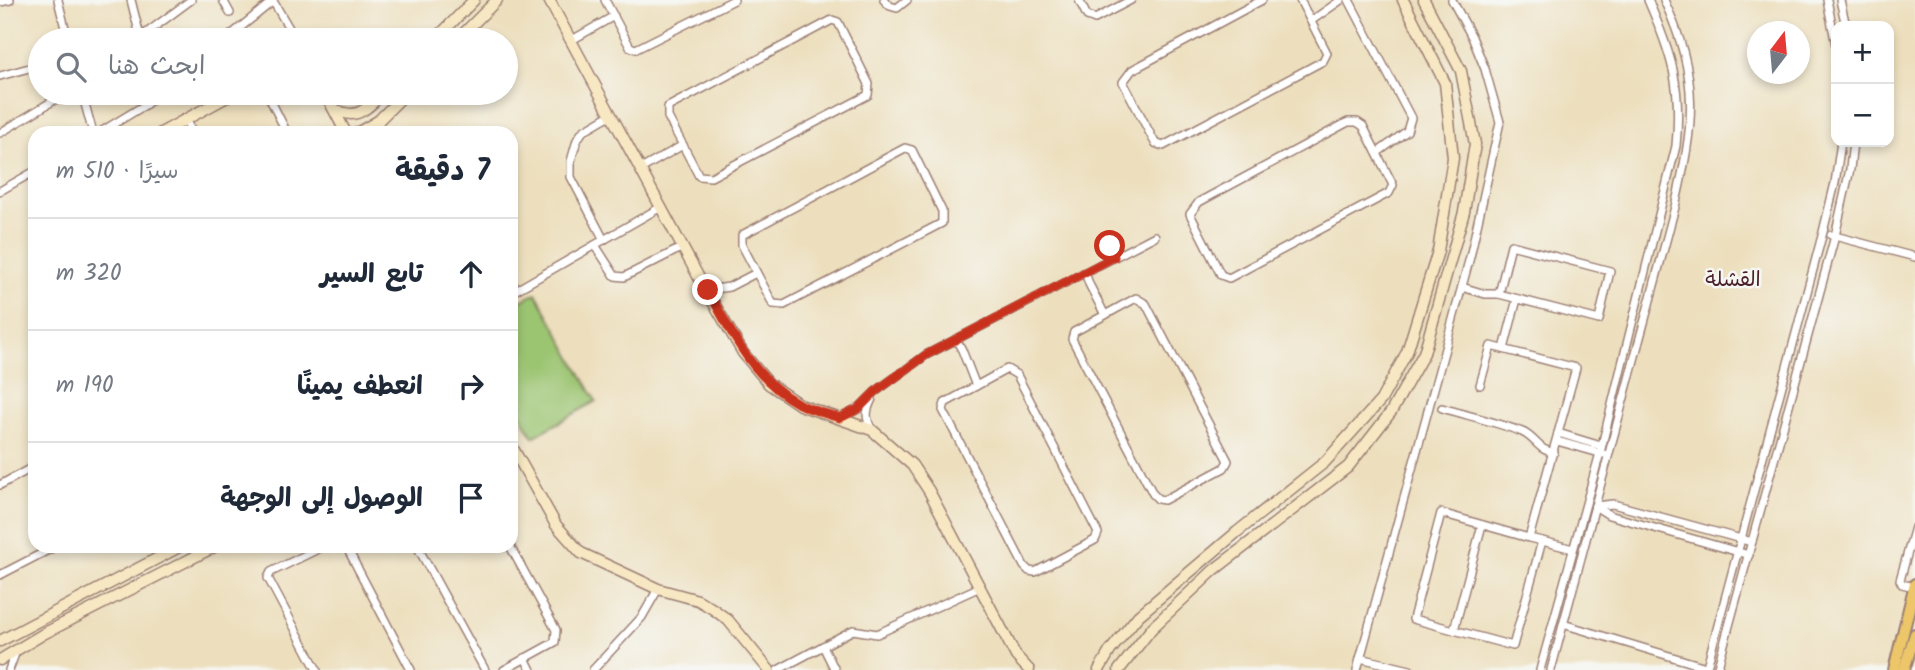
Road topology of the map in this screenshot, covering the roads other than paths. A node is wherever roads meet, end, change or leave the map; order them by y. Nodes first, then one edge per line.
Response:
1 (10, 0) edge
2 (58, 0) edge
3 (131, 0) edge
4 (191, 0) edge
5 (223, 0) edge
6 (273, 0) edge
7 (474, 0) edge
8 (497, 0) edge
9 (549, 0) edge
10 (605, 0) edge
11 (734, 0) edge
12 (884, 0) edge
13 (907, 0) edge
14 (1079, 0) edge
15 (1130, 0) edge
16 (1262, 0) edge
17 (1300, 0) edge
18 (1341, 0) edge
19 (1349, 0) edge
20 (1403, 0) edge
21 (1424, 0) edge
22 (1452, 0) edge
23 (1648, 0) edge
24 (1664, 0) edge
25 (1827, 0) edge
26 (1840, 0) edge
27 (0, 2) edge
28 (230, 13) dead end
29 (614, 16) junction
30 (1311, 21) junction
31 (1831, 21) edge
32 (1845, 21) edge
33 (65, 28) edge
34 (138, 28) edge
35 (155, 28) edge
36 (239, 28) edge
37 (289, 28) edge
38 (447, 28) edge
39 (469, 28) edge
40 (572, 40) junction
41 (28, 68) edge
42 (0, 76) edge
43 (46, 105) edge
44 (85, 105) edge
45 (141, 105) edge
46 (212, 105) edge
47 (273, 105) edge
48 (331, 105) edge
49 (370, 105) edge
50 (394, 105) edge
51 (333, 108) junction
52 (361, 113) junction
53 (612, 114) junction
54 (185, 120) junction
55 (379, 120) junction
56 (91, 126) edge
57 (110, 126) edge
58 (174, 126) edge
59 (189, 126) edge
60 (284, 126) edge
61 (342, 126) edge
62 (357, 126) edge
63 (368, 126) edge
64 (376, 126) edge
65 (0, 133) edge
66 (683, 145) junction
67 (1840, 147) edge
68 (1852, 147) edge
69 (1377, 153) junction
70 (641, 169) junction
71 (28, 175) edge
72 (0, 191) edge
73 (661, 207) junction
74 (1823, 232) junction
75 (1155, 236) dead end
76 (1835, 236) junction
77 (604, 240) junction
78 (1109, 240) dead end
79 (596, 244) junction
80 (683, 247) junction
81 (1114, 257) junction
82 (1915, 257) edge
83 (1085, 272) junction
84 (757, 273) junction
85 (1462, 287) junction
86 (518, 289) edge
87 (708, 290) junction
88 (1499, 294) junction
89 (1517, 299) junction
90 (1105, 315) junction
91 (956, 339) junction
92 (1504, 349) junction
93 (1480, 385) dead end
94 (976, 386) junction
95 (875, 392) junction
96 (1442, 408) dead end
97 (840, 418) junction
98 (872, 430) junction
99 (1557, 437) junction
100 (1600, 449) junction
101 (1554, 452) junction
102 (1609, 456) junction
103 (518, 457) edge
104 (28, 470) edge
105 (0, 485) edge
106 (1595, 506) junction
107 (1482, 525) junction
108 (1915, 527) edge
109 (1529, 538) junction
110 (1740, 539) junction
111 (1542, 541) junction
112 (1752, 542) junction
113 (1573, 549) junction
114 (1737, 552) junction
115 (42, 553) edge
116 (168, 553) edge
117 (202, 553) edge
118 (310, 553) edge
119 (350, 553) edge
120 (421, 553) edge
121 (514, 553) edge
122 (1749, 555) junction
123 (0, 575) edge
124 (1915, 585) edge
125 (980, 587) junction
126 (658, 589) junction
127 (80, 599) junction
128 (87, 612) junction
129 (1563, 624) junction
130 (1454, 630) junction
131 (1915, 634) edge
132 (0, 641) edge
133 (823, 646) junction
134 (17, 650) junction
135 (526, 658) junction
136 (1360, 658) junction
137 (0, 660) edge
138 (1706, 668) edge
139 (9, 670) edge
140 (317, 670) edge
141 (411, 670) edge
142 (485, 670) edge
143 (504, 670) edge
144 (531, 670) edge
145 (593, 670) edge
146 (769, 670) edge
147 (778, 670) edge
148 (835, 670) edge
149 (1029, 670) edge
150 (1099, 670) edge
151 (1119, 670) edge
152 (1357, 670) edge
153 (1410, 670) edge
154 (1540, 670) edge
155 (1551, 670) edge
156 (1717, 670) edge
157 (1894, 670) edge
158 (1903, 670) edge

1 - 27 street
2 - 33 street
3 - 34 street
4 - 35 street
5 - 28 street
6 - 36 street
6 - 37 street
7 - 38 street
8 - 39 street
9 - 40 street
10 - 29 street
11 - 29 street
12 - 13 street
14 - 15 street
16 - 30 street
17 - 30 street
18 - 30 street
19 - 69 street
20 - 150 street
21 - 151 street
22 - 85 street
23 - 100 street
24 - 102 street
25 - 31 street
26 - 32 street
29 - 40 street
40 - 53 street
41 - 42 street
43 - 65 street
44 - 56 street
45 - 57 street
46 - 54 street
47 - 60 street
48 - 51 street
49 - 52 street
50 - 55 street
51 - 52 street
51 - 61 street
52 - 62 street
53 - 70 street
53 - 77 street
54 - 58 street
54 - 59 street
55 - 63 street
55 - 64 street
66 - 66 street
66 - 70 street
67 - 74 street
68 - 76 street
69 - 69 street
70 - 73 street
71 - 72 street
73 - 77 street
73 - 80 street
74 - 76 street
74 - 110 street
75 - 81 street
76 - 82 street
76 - 112 street
77 - 79 street
78 - 81 street
79 - 80 street
79 - 86 street
80 - 87 street
81 - 83 street
83 - 90 street
83 - 91 street
84 - 84 street
84 - 87 street
85 - 88 street
85 - 136 street
87 - 97 street
88 - 89 street
88 - 89 street
89 - 92 street
90 - 90 street
91 - 94 street
91 - 95 street
92 - 93 street
92 - 99 street
94 - 94 street
95 - 97 street
95 - 98 street
96 - 101 street
97 - 98 street
98 - 125 street
99 - 100 street
99 - 101 street
100 - 102 street
100 - 113 street
101 - 109 street
102 - 106 street
103 - 126 street
104 - 105 street
106 - 110 street
106 - 114 street
106 - 129 street
107 - 109 street
107 - 130 street
107 - 130 street
108 - 124 street
109 - 111 street
110 - 112 street
110 - 114 street
111 - 113 street
111 - 130 street
112 - 122 street
113 - 154 street
114 - 122 street
114 - 138 street
115 - 123 street
116 - 127 street
117 - 128 street
118 - 140 street
119 - 141 street
120 - 142 street
121 - 135 street
122 - 156 street
124 - 157 main road
125 - 133 street
125 - 149 street
126 - 145 street
126 - 146 street
127 - 128 street
127 - 132 street
128 - 134 street
129 - 138 street
129 - 155 street
131 - 158 main road
133 - 147 street
133 - 148 street
134 - 137 street
134 - 139 street
135 - 143 street
135 - 144 street
136 - 152 street
136 - 153 street

